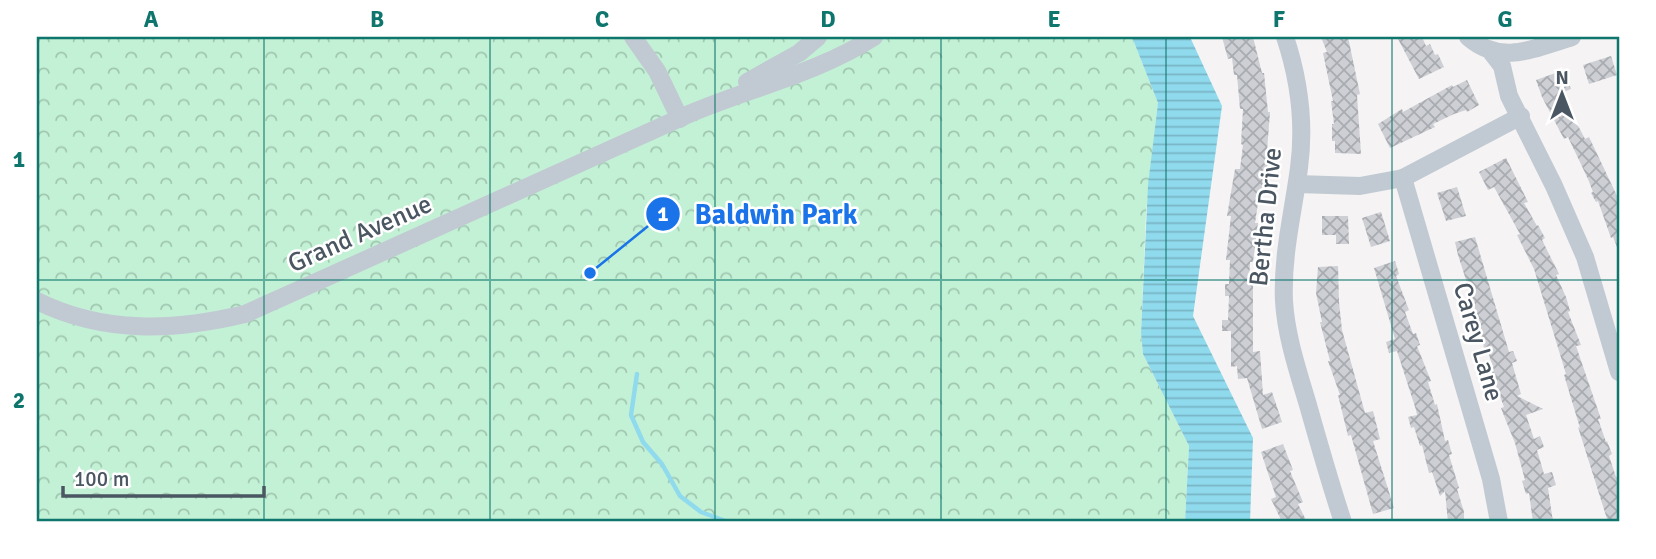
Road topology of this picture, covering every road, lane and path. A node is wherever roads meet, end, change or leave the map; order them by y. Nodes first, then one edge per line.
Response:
1 (633, 37) edge
2 (818, 37) edge
3 (874, 37) edge
4 (1285, 37) edge
5 (1468, 37) edge
6 (1572, 37) edge
7 (1492, 53) junction
8 (685, 116) junction
9 (1521, 116) junction
10 (1403, 178) junction
11 (1297, 184) junction
12 (37, 301) edge
13 (1619, 372) edge
14 (1343, 522) edge
15 (1499, 522) edge

1 - 8 street
2 - 8 street
3 - 8 street
4 - 11 street, Bertha Drive
5 - 7 street
6 - 7 street
7 - 9 street
8 - 12 street, Grand Avenue
9 - 10 street
9 - 13 street
10 - 11 street
10 - 15 street, Carey Lane
11 - 14 street, Bertha Drive

